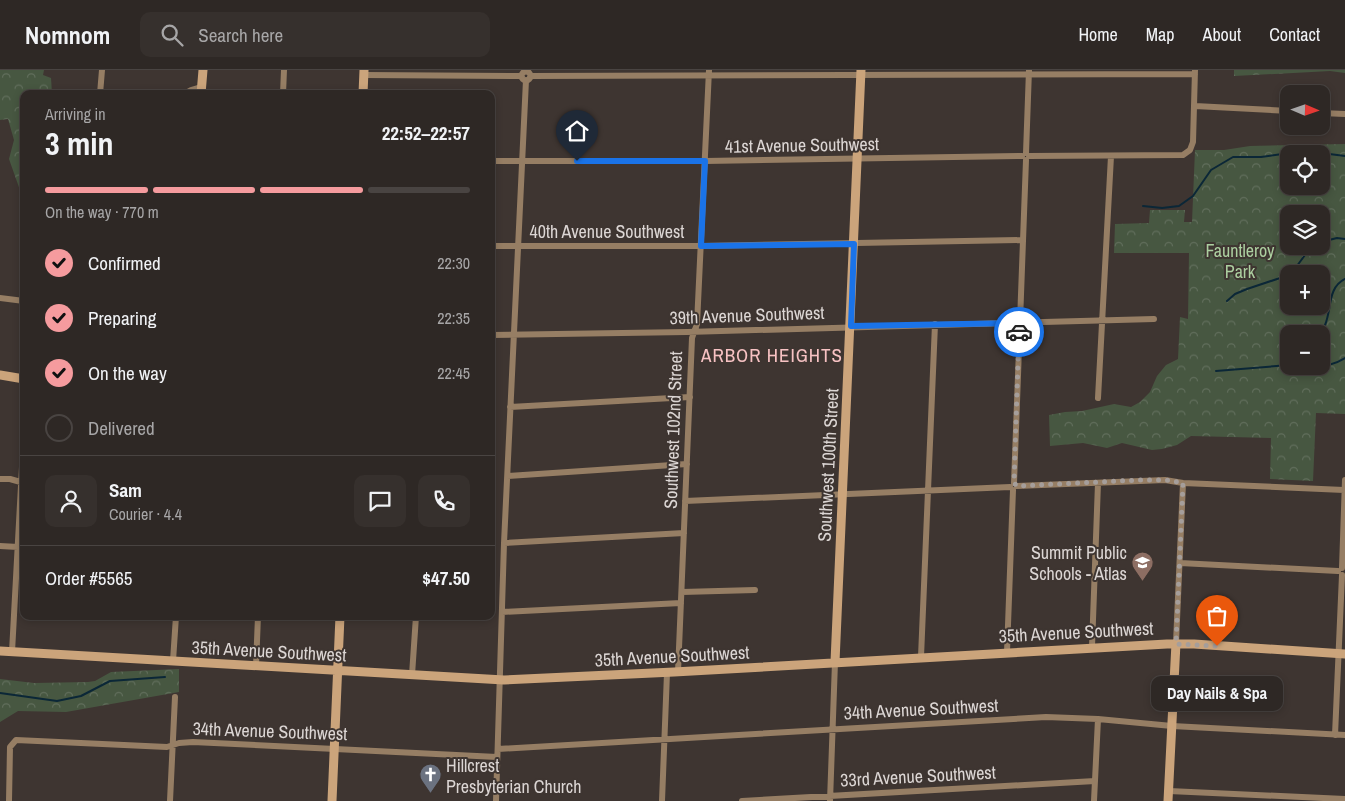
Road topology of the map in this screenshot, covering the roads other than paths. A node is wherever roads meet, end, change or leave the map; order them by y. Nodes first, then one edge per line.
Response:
1 (102, 70) edge
2 (202, 70) edge
3 (284, 70) edge
4 (364, 72) edge
5 (1029, 72) edge
6 (1195, 72) edge
7 (709, 73) edge
8 (861, 73) edge
9 (526, 75) edge
10 (100, 90) edge
11 (201, 90) edge
12 (283, 90) edge
13 (363, 90) edge
14 (1194, 106) junction
15 (1280, 111) edge
16 (1330, 113) edge
17 (1345, 114) edge
18 (1026, 156) junction
19 (1111, 156) junction
20 (858, 159) junction
21 (495, 161) edge
22 (522, 161) junction
23 (705, 161) junction
24 (1023, 240) junction
25 (854, 244) junction
26 (495, 246) edge
27 (519, 246) junction
28 (701, 246) junction
29 (0, 298) edge
30 (20, 300) edge
31 (1154, 319) dead end
32 (1103, 320) junction
33 (1020, 323) junction
34 (935, 324) junction
35 (851, 326) junction
36 (695, 331) junction
37 (495, 335) edge
38 (515, 336) junction
39 (0, 375) edge
40 (20, 378) edge
41 (690, 397) junction
42 (1098, 398) dead end
43 (510, 407) junction
44 (687, 464) junction
45 (508, 476) junction
46 (0, 479) edge
47 (1345, 480) edge
48 (20, 482) edge
49 (1098, 482) junction
50 (1183, 483) junction
51 (1013, 487) junction
52 (928, 490) junction
53 (1344, 490) edge
54 (843, 495) junction
55 (686, 501) junction
56 (20, 521) edge
57 (684, 533) junction
58 (504, 543) junction
59 (0, 546) edge
60 (18, 547) junction
61 (1180, 563) junction
62 (1342, 571) edge
63 (755, 590) dead end
64 (682, 592) junction
65 (681, 603) junction
66 (502, 612) junction
67 (176, 620) edge
68 (258, 620) edge
69 (340, 620) edge
70 (416, 620) edge
71 (1176, 644) junction
72 (1092, 647) junction
73 (0, 651) edge
74 (12, 652) junction
75 (1007, 652) junction
76 (1342, 654) edge
77 (921, 657) junction
78 (174, 662) junction
79 (835, 662) junction
80 (256, 666) junction
81 (337, 671) junction
82 (678, 672) junction
83 (667, 673) junction
84 (412, 675) junction
85 (500, 680) junction
86 (175, 696) dead end
87 (1098, 719) junction
88 (1172, 726) junction
89 (833, 729) junction
90 (1335, 735) junction
91 (1345, 735) edge
92 (664, 739) junction
93 (173, 745) junction
94 (334, 748) junction
95 (498, 749) junction
96 (497, 757) junction
97 (1095, 781) junction
98 (1169, 791) junction
99 (830, 798) edge
100 (1345, 799) edge
101 (9, 801) edge
102 (170, 801) edge
103 (332, 801) edge
104 (496, 801) edge
105 (662, 801) edge
106 (742, 801) edge
107 (1094, 801) edge
108 (1168, 801) edge

1 - 10 street
2 - 11 street
3 - 12 street
4 - 9 street
4 - 13 street
5 - 6 street
5 - 8 street
5 - 18 street
6 - 14 street
7 - 8 street
7 - 9 street
7 - 23 street, Southwest 102nd Street
8 - 20 street, Southwest 100th Street
9 - 22 street
14 - 15 street
14 - 19 street, 41st Avenue Southwest
16 - 17 street
18 - 19 street, 41st Avenue Southwest
18 - 20 street, 41st Avenue Southwest
18 - 24 street
19 - 32 street
20 - 23 street, 41st Avenue Southwest
20 - 25 street, Southwest 100th Street
21 - 22 street, 41st Avenue Southwest
22 - 23 street, 41st Avenue Southwest
22 - 27 street
23 - 28 street, Southwest 102nd Street
24 - 25 street, 40th Avenue Southwest
24 - 33 street
25 - 28 street, 40th Avenue Southwest
25 - 35 street, Southwest 100th Street
26 - 27 street, 40th Avenue Southwest
27 - 28 street, 40th Avenue Southwest
27 - 38 street
28 - 36 street, Southwest 102nd Street
29 - 30 street
31 - 32 street, 39th Avenue Southwest
32 - 33 street, 39th Avenue Southwest
32 - 42 street
33 - 34 street, 39th Avenue Southwest
33 - 51 street
34 - 35 street, 39th Avenue Southwest
34 - 52 street
35 - 36 street, 39th Avenue Southwest
35 - 54 street, Southwest 100th Street
36 - 38 street, 39th Avenue Southwest
36 - 41 street, Southwest 102nd Street
37 - 38 street, 39th Avenue Southwest
38 - 43 street
39 - 40 street
41 - 43 street
41 - 44 street, Southwest 102nd Street
43 - 45 street
44 - 45 street
44 - 55 street, Southwest 102nd Street
45 - 58 street
46 - 48 street
47 - 53 street
49 - 50 street
49 - 51 street
49 - 72 street
50 - 53 street
50 - 61 street
51 - 52 street
51 - 75 street
52 - 54 street
52 - 77 street
53 - 62 street
54 - 55 street
54 - 79 street, Southwest 100th Street
55 - 57 street, Southwest 102nd Street
56 - 60 street
57 - 58 street
57 - 64 street, Southwest 102nd Street
58 - 66 street
59 - 60 street
60 - 74 street
61 - 62 street
61 - 71 street
62 - 76 street
63 - 64 street
64 - 65 street, Southwest 102nd Street
65 - 66 street
65 - 82 street, Southwest 102nd Street
66 - 85 street
67 - 78 street
68 - 80 street
69 - 81 street
70 - 84 street
71 - 72 street, 35th Avenue Southwest
71 - 76 street, 35th Avenue Southwest
71 - 88 street
72 - 75 street, 35th Avenue Southwest
73 - 74 street, 35th Avenue Southwest
74 - 78 street, 35th Avenue Southwest
75 - 77 street, 35th Avenue Southwest
76 - 90 street
77 - 79 street, 35th Avenue Southwest
78 - 80 street, 35th Avenue Southwest
79 - 82 street, 35th Avenue Southwest
79 - 89 street, Southwest 100th Street
80 - 81 street, 35th Avenue Southwest
81 - 84 street, 35th Avenue Southwest
81 - 94 street
82 - 83 street, 35th Avenue Southwest
83 - 85 street, 35th Avenue Southwest
83 - 92 street
84 - 85 street, 35th Avenue Southwest
85 - 95 street
86 - 93 street
87 - 88 street, 34th Avenue Southwest
87 - 89 street, 34th Avenue Southwest
87 - 97 street
88 - 90 street, 34th Avenue Southwest
88 - 98 street
89 - 92 street, 34th Avenue Southwest
89 - 99 street, Southwest 100th Street
90 - 91 street, 34th Avenue Southwest
92 - 95 street, 34th Avenue Southwest
92 - 105 street
93 - 94 street, 34th Avenue Southwest
93 - 101 street, 34th Avenue Southwest
93 - 102 street
94 - 96 street, 34th Avenue Southwest
94 - 103 street
95 - 96 street
96 - 104 street
97 - 99 street, 33rd Avenue Southwest
97 - 107 street
98 - 100 street
98 - 108 street
99 - 106 street, 33rd Avenue Southwest

